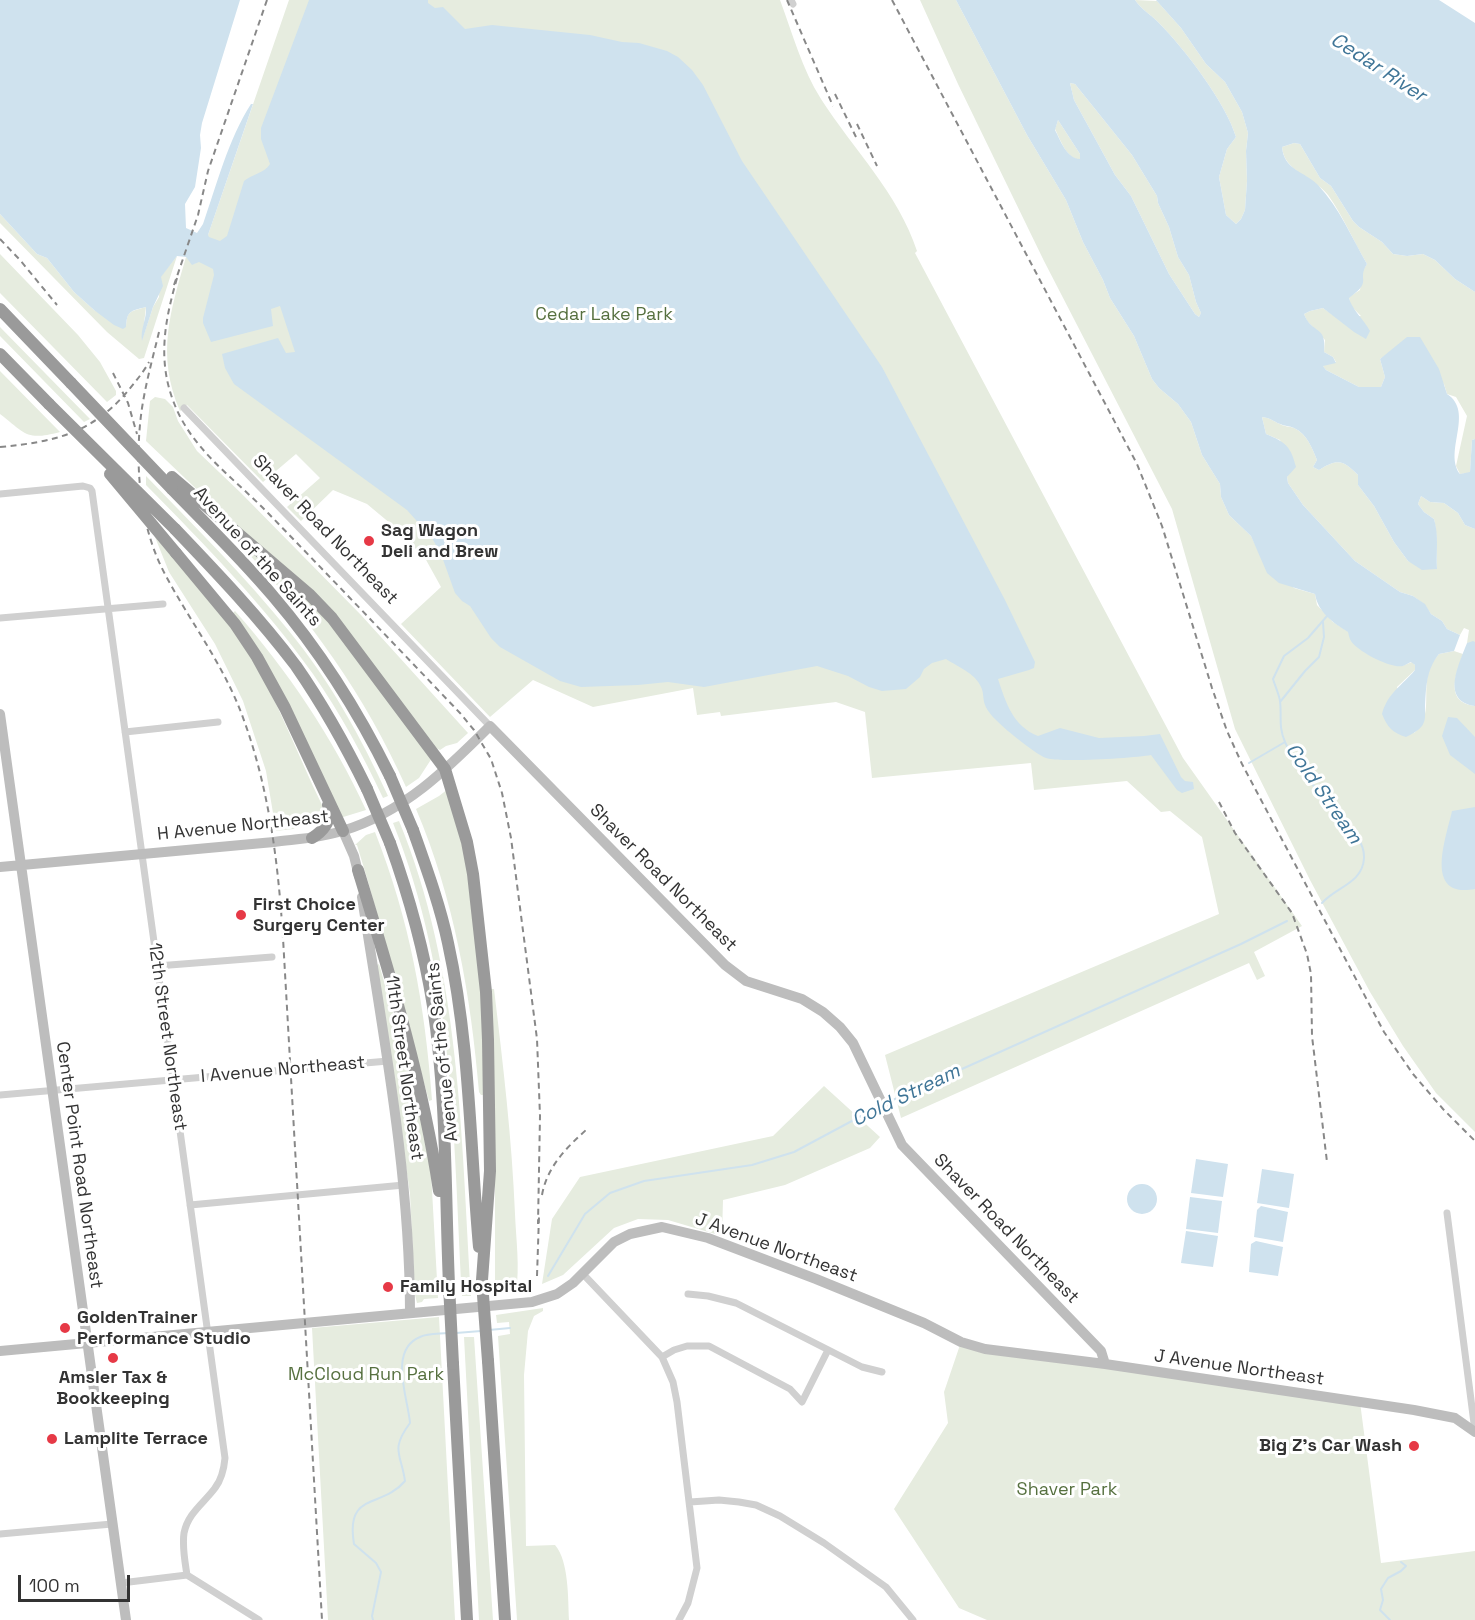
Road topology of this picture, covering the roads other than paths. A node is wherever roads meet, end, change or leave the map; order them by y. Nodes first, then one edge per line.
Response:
1 (0, 309) edge
2 (0, 354) edge
3 (184, 408) dead end
4 (80, 435) junction
5 (172, 483) junction
6 (0, 494) edge
7 (163, 604) dead end
8 (108, 609) junction
9 (0, 618) edge
10 (0, 714) edge
11 (218, 722) dead end
12 (490, 726) junction
13 (125, 732) junction
14 (445, 769) junction
15 (324, 793) junction
16 (343, 831) junction
17 (312, 838) junction
18 (142, 854) junction
19 (21, 865) junction
20 (0, 867) edge
21 (358, 870) junction
22 (272, 957) dead end
23 (157, 966) junction
24 (387, 1061) junction
25 (173, 1080) junction
26 (51, 1091) junction
27 (0, 1095) edge
28 (404, 1185) junction
29 (190, 1205) junction
30 (1447, 1213) dead end
31 (447, 1243) junction
32 (583, 1274) junction
33 (482, 1281) junction
34 (688, 1294) dead end
35 (410, 1313) junction
36 (208, 1331) junction
37 (87, 1343) junction
38 (828, 1350) junction
39 (0, 1351) edge
40 (662, 1357) junction
41 (1105, 1364) junction
42 (882, 1372) dead end
43 (1475, 1432) edge
44 (690, 1502) junction
45 (112, 1524) junction
46 (0, 1534) edge
47 (187, 1575) junction
48 (121, 1584) junction
49 (126, 1620) edge
50 (260, 1620) edge
51 (466, 1620) edge
52 (505, 1620) edge
53 (679, 1620) edge
54 (913, 1620) edge

1 - 5 highway, Avenue of the Saints, bridge
2 - 4 highway, Avenue of the Saints, bridge
3 - 12 street, Shaver Road Northeast
4 - 15 highway, bridge
4 - 31 highway, Avenue of the Saints, bridge
5 - 14 highway
5 - 33 highway, Avenue of the Saints, bridge
6 - 8 street, 12th Street Northeast
7 - 8 street
8 - 9 street
8 - 13 street, 12th Street Northeast
10 - 19 street, Center Point Road Northeast
11 - 13 street
12 - 14 street, H Avenue Northeast
12 - 41 street, Shaver Road Northeast
13 - 18 street, 12th Street Northeast
14 - 16 street, H Avenue Northeast
14 - 33 highway
15 - 16 highway
15 - 17 highway
16 - 17 street, H Avenue Northeast
16 - 21 street, 11th Street Northeast
17 - 18 street, H Avenue Northeast
18 - 19 street, H Avenue Northeast
18 - 23 street, 12th Street Northeast
19 - 20 street, H Avenue Northeast
19 - 26 street, Center Point Road Northeast
21 - 24 street, 11th Street Northeast
21 - 31 highway
22 - 23 street
23 - 25 street, 12th Street Northeast
24 - 25 street, I Avenue Northeast
24 - 28 street, 11th Street Northeast
25 - 26 street, I Avenue Northeast
25 - 29 street, 12th Street Northeast
26 - 27 street, I Avenue Northeast
26 - 37 street, Center Point Road Northeast
28 - 29 street
28 - 35 street, 11th Street Northeast
29 - 36 street, 12th Street Northeast
30 - 43 street
31 - 51 highway, Avenue of the Saints, bridge
32 - 35 street, J Avenue Northeast
32 - 40 street
32 - 41 street, J Avenue Northeast
33 - 52 highway, Avenue of the Saints, bridge
34 - 38 street
35 - 36 street, J Avenue Northeast
36 - 37 street, J Avenue Northeast
36 - 47 street, 12th Street Northeast
37 - 39 street, J Avenue Northeast
37 - 45 street, Center Point Road Northeast
38 - 40 street
38 - 42 street
40 - 44 street
41 - 43 street, J Avenue Northeast
44 - 53 street
44 - 54 street
45 - 46 street
45 - 48 street, Center Point Road Northeast
47 - 48 street
47 - 50 street
48 - 49 street, Center Point Road Northeast

